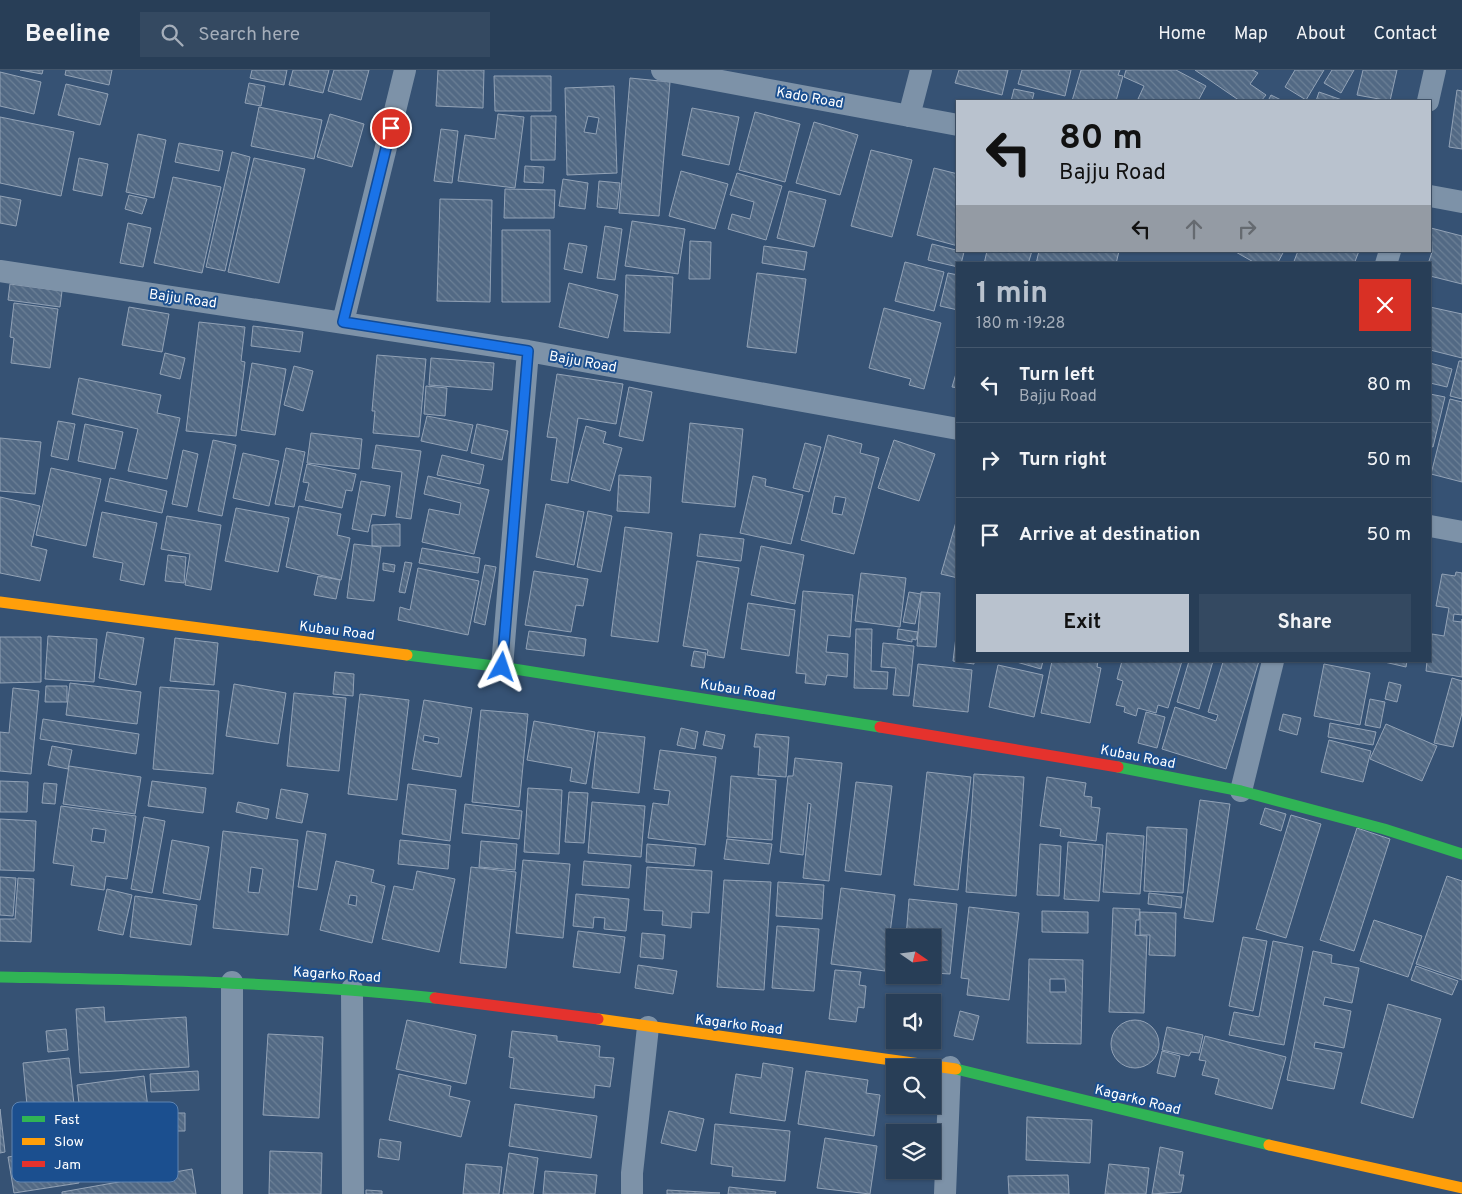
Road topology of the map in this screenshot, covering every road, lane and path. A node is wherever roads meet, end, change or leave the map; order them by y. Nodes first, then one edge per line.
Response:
1 (405, 70) edge
2 (662, 70) edge
3 (921, 70) edge
4 (1435, 70) edge
5 (1428, 100) edge
6 (909, 116) junction
7 (956, 125) edge
8 (1431, 196) edge
9 (1462, 202) edge
10 (0, 271) edge
11 (343, 322) junction
12 (528, 351) junction
13 (956, 429) edge
14 (1431, 526) edge
15 (1462, 532) edge
16 (0, 602) edge
17 (1273, 662) edge
18 (502, 667) junction
19 (1241, 791) junction
20 (1462, 854) edge
21 (0, 977) edge
22 (232, 982) junction
23 (352, 989) junction
24 (648, 1027) junction
25 (950, 1067) junction
26 (1462, 1188) edge
27 (232, 1194) edge
28 (353, 1194) edge
29 (632, 1194) edge
30 (946, 1194) edge

1 - 11 street
2 - 6 street, Kado Road
3 - 6 street
4 - 5 street
6 - 7 street, Kado Road
8 - 9 street
10 - 11 street, Bajju Road
11 - 12 street, Bajju Road
12 - 13 street, Bajju Road
12 - 18 street
14 - 15 street
16 - 18 street, Kubau Road
17 - 19 street
18 - 19 street, Kubau Road
19 - 20 street, Kubau Road
21 - 22 street, Kagarko Road
22 - 23 street, Kagarko Road
22 - 27 street
23 - 24 street, Kagarko Road
23 - 28 street
24 - 25 street, Kagarko Road
24 - 29 street
25 - 26 street, Kagarko Road
25 - 30 street

